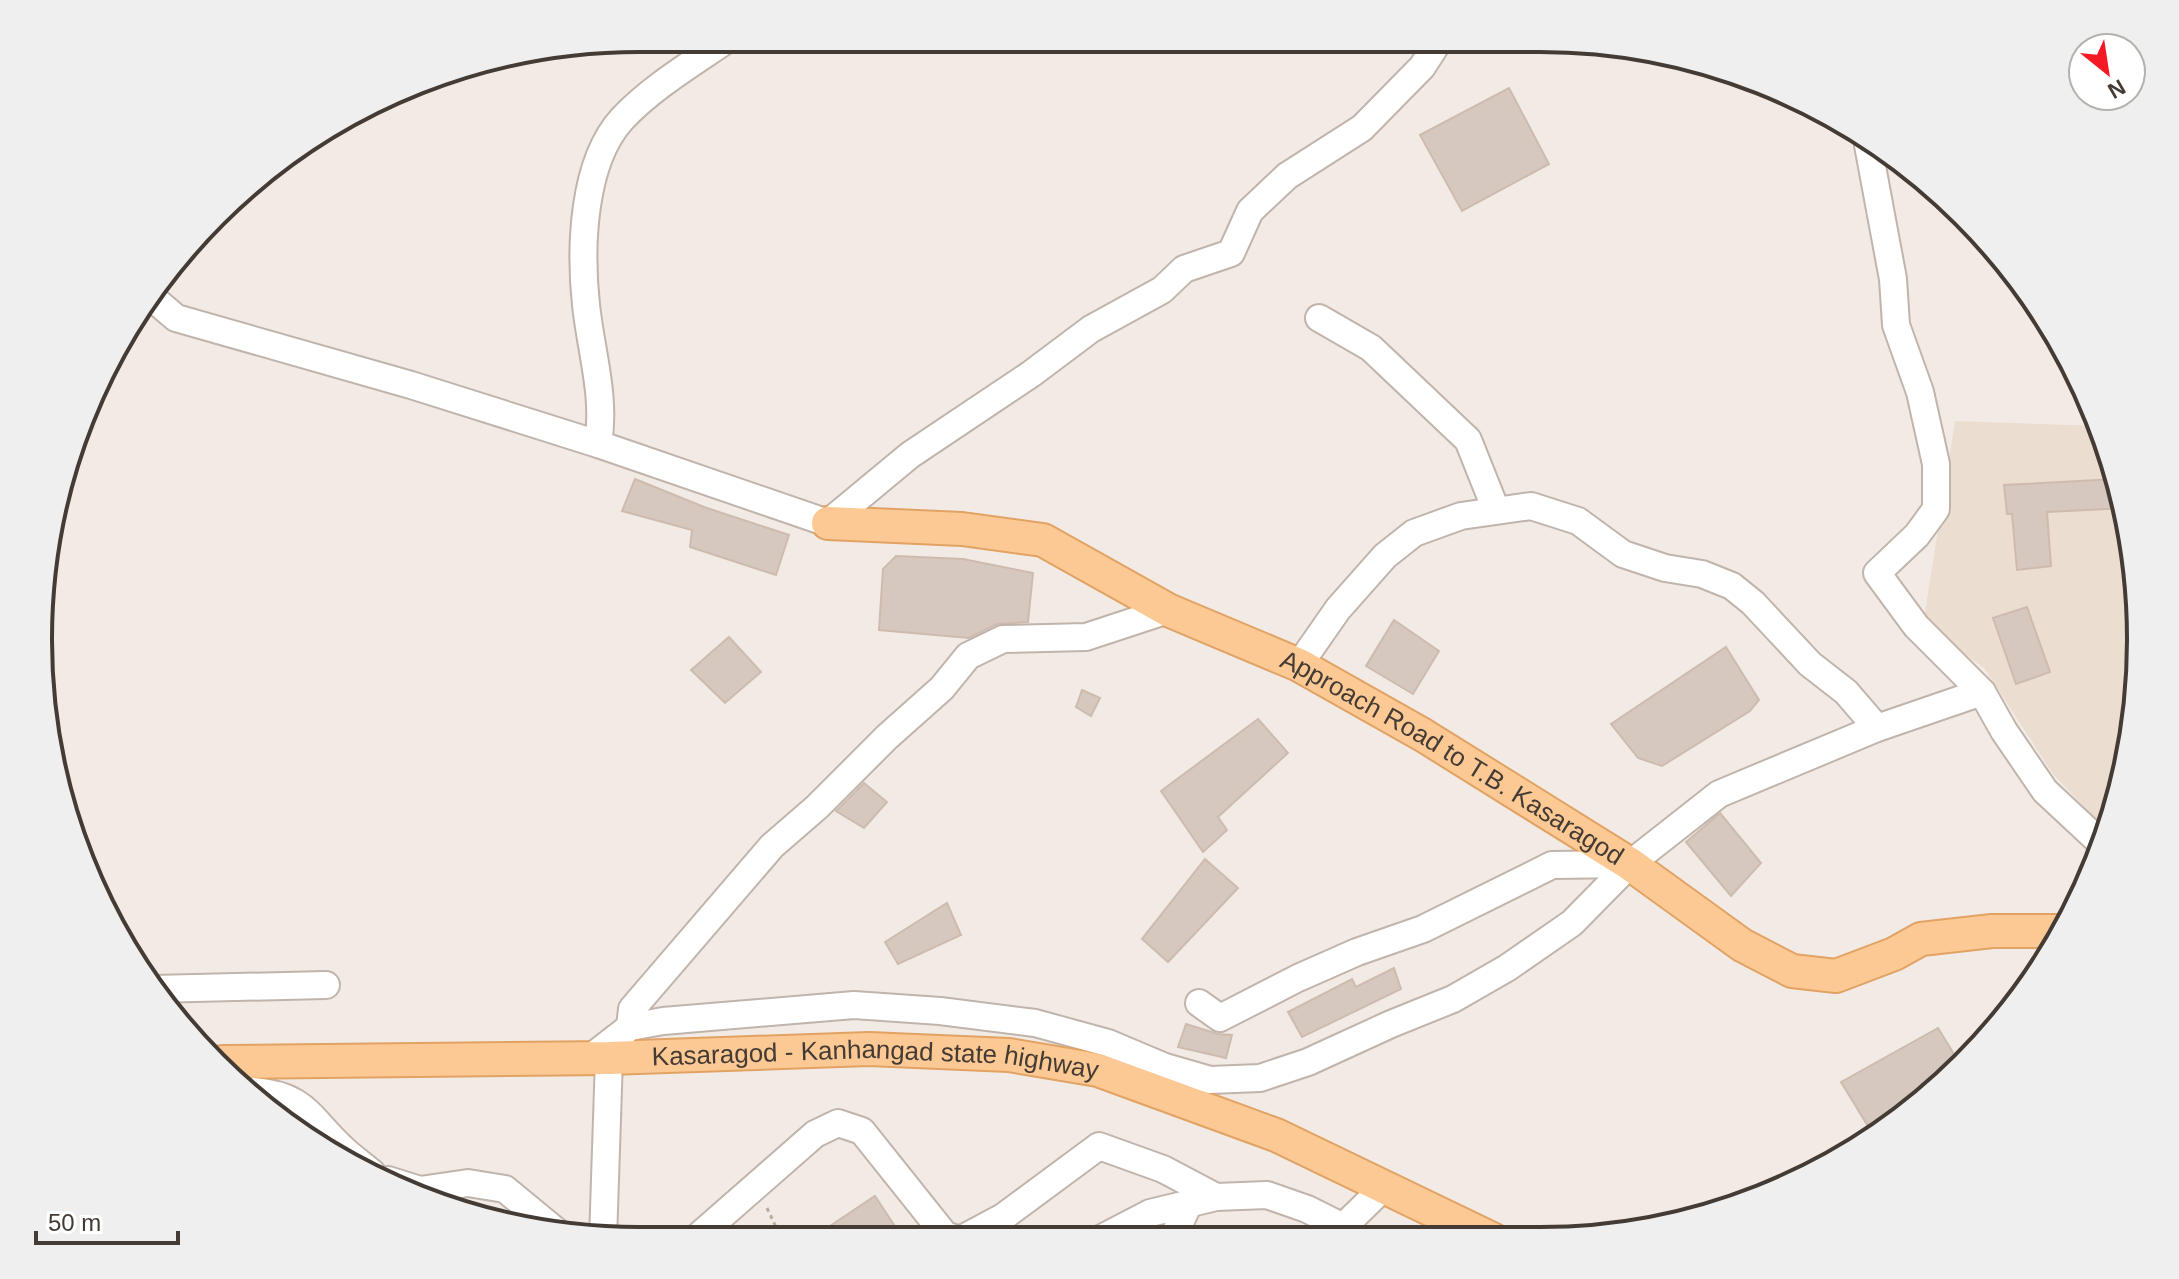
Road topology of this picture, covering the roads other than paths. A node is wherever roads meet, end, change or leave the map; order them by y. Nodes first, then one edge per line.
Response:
1 (708, 52) edge
2 (1432, 52) edge
3 (1870, 154) edge
4 (158, 303) edge
5 (1319, 318) dead end
6 (598, 444) junction
7 (1496, 510) junction
8 (828, 523) junction
9 (1168, 610) junction
10 (1299, 665) junction
11 (1982, 692) junction
12 (1877, 728) junction
13 (2093, 836) edge
14 (1630, 864) junction
15 (2049, 931) edge
16 (326, 985) dead end
17 (167, 989) edge
18 (1199, 1003) dead end
19 (630, 1027) junction
20 (599, 1058) junction
21 (231, 1062) edge
22 (265, 1092) edge
23 (335, 1142) edge
24 (1385, 1186) junction
25 (431, 1188) edge
26 (1216, 1197) junction
27 (1189, 1203) junction
28 (541, 1218) edge
29 (603, 1226) edge
30 (709, 1227) edge
31 (939, 1227) edge
32 (984, 1227) edge
33 (1123, 1227) edge
34 (1178, 1227) edge
35 (1468, 1227) edge

1 - 6 street
2 - 8 street
3 - 11 street
4 - 6 street
5 - 7 street
6 - 8 street
7 - 10 street
7 - 12 street
8 - 9 main road, Approach Road to T.B. Kasaragod
9 - 10 main road, Approach Road to T.B. Kasaragod
9 - 19 street
10 - 14 main road, Approach Road to T.B. Kasaragod
11 - 12 street
11 - 13 street
12 - 14 street
14 - 15 main road, Approach Road to T.B. Kasaragod
14 - 18 street
14 - 19 street
16 - 17 street
19 - 20 street
20 - 21 main road, Kasaragod - Kanhangad state highway
20 - 24 main road, Kasaragod - Kanhangad state highway
20 - 29 street
22 - 23 street
24 - 26 street
24 - 35 main road, Kasaragod - Kanhangad state highway
25 - 28 street
26 - 27 street
26 - 32 street
27 - 33 street
27 - 34 street
30 - 31 street

